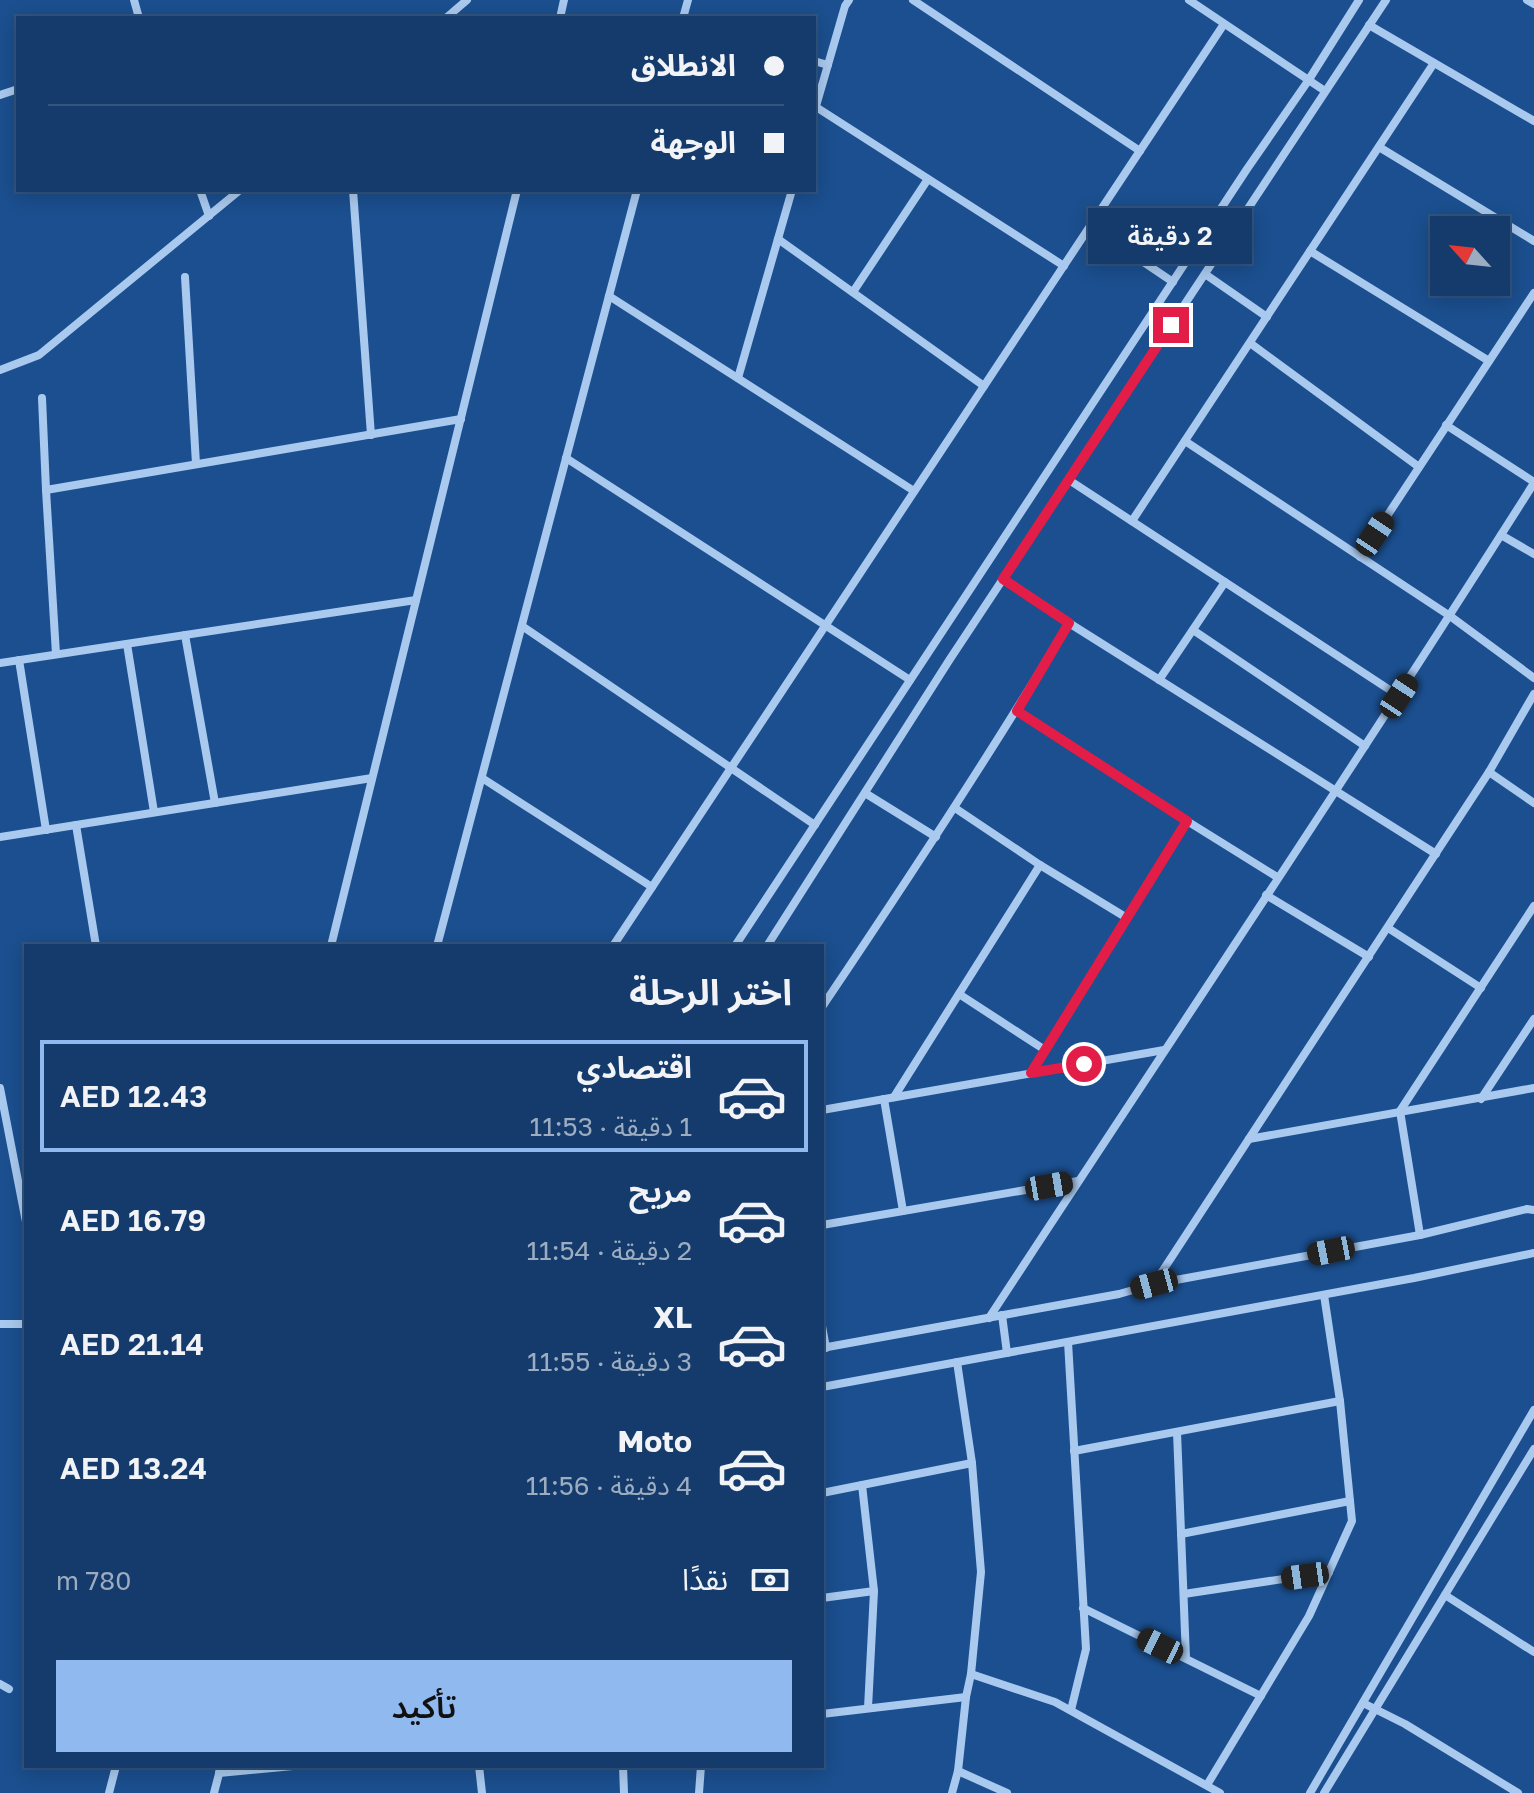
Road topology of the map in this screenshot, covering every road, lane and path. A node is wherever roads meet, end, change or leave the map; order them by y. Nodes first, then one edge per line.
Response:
1 (467, 0) edge
2 (849, 0) edge
3 (913, 0) edge
4 (1189, 0) edge
5 (1359, 0) edge
6 (1386, 0) edge
7 (1527, 0) edge
8 (1534, 4) edge
9 (448, 16) edge
10 (1224, 24) junction
11 (1369, 25) junction
12 (816, 62) edge
13 (1434, 63) junction
14 (828, 65) junction
15 (1308, 81) junction
16 (1325, 91) junction
17 (816, 107) edge
18 (816, 111) edge
19 (1534, 121) edge
20 (1379, 147) junction
21 (1140, 151) junction
22 (928, 179) junction
23 (201, 192) edge
24 (238, 192) edge
25 (353, 192) edge
26 (517, 192) edge
27 (636, 192) edge
28 (791, 192) edge
29 (209, 216) junction
30 (1090, 226) junction
31 (778, 239) junction
32 (1534, 241) edge
33 (1310, 251) junction
34 (1064, 266) junction
35 (1205, 274) junction
36 (185, 277) dead end
37 (1173, 282) junction
38 (853, 292) junction
39 (1534, 293) edge
40 (609, 296) junction
41 (1267, 317) junction
42 (1250, 343) junction
43 (1489, 361) junction
44 (0, 370) edge
45 (738, 378) junction
46 (984, 386) junction
47 (42, 398) dead end
48 (461, 419) junction
49 (1446, 425) junction
50 (371, 435) junction
51 (1185, 441) junction
52 (566, 458) junction
53 (196, 464) junction
54 (1419, 467) junction
55 (1069, 480) junction
56 (1534, 482) edge
57 (46, 490) junction
58 (914, 491) junction
59 (1132, 521) junction
60 (1501, 535) junction
61 (1534, 554) edge
62 (1360, 557) junction
63 (1003, 579) junction
64 (1225, 582) junction
65 (416, 600) junction
66 (1450, 616) junction
67 (1069, 623) junction
68 (826, 624) junction
69 (522, 626) junction
70 (1193, 630) junction
71 (185, 635) junction
72 (127, 644) junction
73 (56, 654) junction
74 (19, 660) junction
75 (0, 663) edge
76 (1534, 678) edge
77 (910, 680) junction
78 (1159, 680) junction
79 (1534, 694) edge
80 (1399, 696) junction
81 (1017, 711) junction
82 (1365, 746) junction
83 (731, 768) junction
84 (1489, 772) junction
85 (372, 778) junction
86 (482, 778) junction
87 (1335, 792) junction
88 (865, 793) junction
89 (215, 803) junction
90 (1534, 803) edge
91 (955, 808) junction
92 (154, 812) junction
93 (1187, 821) junction
94 (76, 825) junction
95 (815, 825) junction
96 (46, 830) junction
97 (0, 837) edge
98 (936, 837) junction
99 (1436, 854) junction
100 (1040, 865) junction
101 (1277, 877) junction
102 (652, 887) junction
103 (1266, 895) junction
104 (1534, 906) edge
105 (1127, 918) junction
106 (1525, 921) junction
107 (1388, 928) junction
108 (1534, 928) edge
109 (96, 944) edge
110 (331, 944) edge
111 (438, 944) edge
112 (614, 944) edge
113 (736, 944) edge
114 (768, 944) edge
115 (1369, 957) junction
116 (1481, 988) junction
117 (959, 994) junction
118 (824, 1004) edge
119 (1534, 1019) edge
120 (1045, 1050) junction
121 (1164, 1050) junction
122 (1031, 1073) junction
123 (0, 1088) edge
124 (1534, 1088) edge
125 (889, 1098) junction
126 (1481, 1099) junction
127 (824, 1110) edge
128 (1400, 1111) junction
129 (1249, 1139) junction
130 (1078, 1181) junction
131 (1534, 1197) edge
132 (1530, 1209) edge
133 (903, 1211) junction
134 (24, 1212) edge
135 (824, 1225) edge
136 (1420, 1235) junction
137 (1534, 1253) edge
138 (1154, 1284) junction
139 (1324, 1295) junction
140 (1002, 1315) junction
141 (989, 1318) junction
142 (0, 1324) edge
143 (24, 1324) edge
144 (1068, 1342) junction
145 (824, 1348) edge
146 (1007, 1353) junction
147 (957, 1362) junction
148 (824, 1387) edge
149 (1340, 1401) junction
150 (1534, 1410) edge
151 (1177, 1432) junction
152 (1534, 1449) edge
153 (1074, 1451) junction
154 (972, 1463) junction
155 (862, 1485) junction
156 (824, 1493) edge
157 (1350, 1501) junction
158 (1181, 1534) junction
159 (1329, 1572) junction
160 (874, 1591) junction
161 (1184, 1594) junction
162 (1445, 1595) junction
163 (824, 1598) edge
164 (1083, 1608) junction
165 (1534, 1652) edge
166 (1186, 1658) junction
167 (971, 1674) junction
168 (0, 1684) edge
169 (9, 1689) dead end
170 (1261, 1696) junction
171 (966, 1697) junction
172 (1363, 1703) junction
173 (868, 1708) junction
174 (1375, 1709) junction
175 (1071, 1710) junction
176 (824, 1714) edge
177 (115, 1768) edge
178 (256, 1768) edge
179 (479, 1768) edge
180 (623, 1768) edge
181 (701, 1768) edge
182 (220, 1770) edge
183 (958, 1771) junction
184 (1207, 1785) junction
185 (109, 1793) edge
186 (214, 1793) edge
187 (482, 1793) edge
188 (624, 1793) edge
189 (699, 1793) edge
190 (952, 1793) edge
191 (1007, 1793) edge
192 (1220, 1793) edge
193 (1310, 1793) edge
194 (1324, 1793) edge
195 (1518, 1793) edge

1 - 9 street
2 - 14 street
3 - 21 street
4 - 10 street
5 - 15 street
6 - 11 street
7 - 8 street
10 - 15 street
10 - 21 street
11 - 13 street
11 - 16 street
12 - 14 street
13 - 19 street
13 - 20 street
14 - 17 street
15 - 16 street
15 - 37 street
16 - 35 street
18 - 22 street
20 - 32 street
20 - 33 street
21 - 30 street
22 - 34 street
22 - 38 street
23 - 29 street
24 - 29 street
25 - 50 street
26 - 48 street
27 - 40 street
28 - 31 street
29 - 44 street
30 - 34 street
30 - 37 street
31 - 38 street
31 - 45 street
33 - 41 street
33 - 43 street
34 - 46 street
35 - 41 street
35 - 55 street
36 - 53 street
37 - 77 street
38 - 46 street
39 - 43 street
40 - 45 street
40 - 52 street
41 - 42 street
42 - 51 street
42 - 54 street
43 - 49 street
45 - 58 street
46 - 58 street
47 - 57 street
48 - 50 street
48 - 65 street
49 - 54 street
49 - 56 street
50 - 53 street
51 - 59 street
51 - 62 street
52 - 68 street
52 - 69 street
53 - 57 street
54 - 62 street
55 - 59 street
55 - 63 street
56 - 60 street
57 - 73 street
58 - 68 street
59 - 64 street
60 - 61 street
60 - 66 street
62 - 66 street
63 - 67 street
63 - 88 street
64 - 70 street
64 - 80 street
65 - 71 street
65 - 85 street
66 - 76 street
66 - 80 street
67 - 78 street
67 - 81 street
68 - 77 street
68 - 83 street
69 - 83 street
69 - 86 street
70 - 78 street
70 - 82 street
71 - 72 street
71 - 89 street
72 - 73 street
72 - 92 street
73 - 74 street
74 - 75 street
74 - 96 street
77 - 95 street
78 - 87 street
79 - 84 street
80 - 82 street
81 - 91 street
81 - 93 street
82 - 87 street
83 - 95 street
83 - 102 street
84 - 90 street
84 - 99 street
85 - 89 street
85 - 110 street
86 - 102 street
86 - 111 street
87 - 99 street
87 - 101 street
88 - 98 street
88 - 114 street
89 - 92 street
91 - 98 street
91 - 100 street
92 - 94 street
93 - 101 street
93 - 105 street
94 - 96 street
94 - 109 street
95 - 113 street
96 - 97 street
98 - 118 street
99 - 107 street
100 - 105 street
100 - 117 street
101 - 103 street
102 - 112 street
103 - 115 street
103 - 121 street
104 - 106 street
105 - 120 street
106 - 108 street
106 - 116 street
107 - 115 street
107 - 116 street
115 - 129 street
116 - 128 street
117 - 120 street
117 - 125 street
119 - 126 street
120 - 122 street
121 - 122 street
121 - 130 street
122 - 125 street
123 - 134 street
124 - 126 street
125 - 127 street
125 - 133 street
126 - 128 street
128 - 129 street
128 - 136 street
129 - 138 street
130 - 133 street
130 - 141 street
131 - 132 street
132 - 136 street
133 - 135 street
136 - 138 street
137 - 139 street
138 - 140 street
139 - 144 street
139 - 149 street
140 - 141 street
140 - 146 street
141 - 145 street
142 - 143 street
144 - 146 street
144 - 153 street
146 - 147 street
147 - 148 street
147 - 154 street
149 - 151 street
149 - 157 street
150 - 172 street
151 - 153 street
151 - 158 street
152 - 162 street
153 - 164 street
154 - 155 street
154 - 167 street
155 - 156 street
155 - 160 street
157 - 158 street
157 - 159 street
158 - 161 street
159 - 161 street
159 - 170 street
160 - 163 street
160 - 173 street
161 - 166 street
162 - 165 street
162 - 174 street
164 - 166 street
164 - 175 street
166 - 170 street
167 - 171 street
167 - 175 street
168 - 169 street
170 - 184 street
171 - 173 street
171 - 183 street
172 - 174 street
172 - 193 street
173 - 176 street
174 - 194 street
174 - 195 street
175 - 184 street
177 - 185 street
178 - 182 street
179 - 187 street
180 - 188 street
181 - 189 street
182 - 186 street
183 - 190 street
183 - 191 street
184 - 192 street

